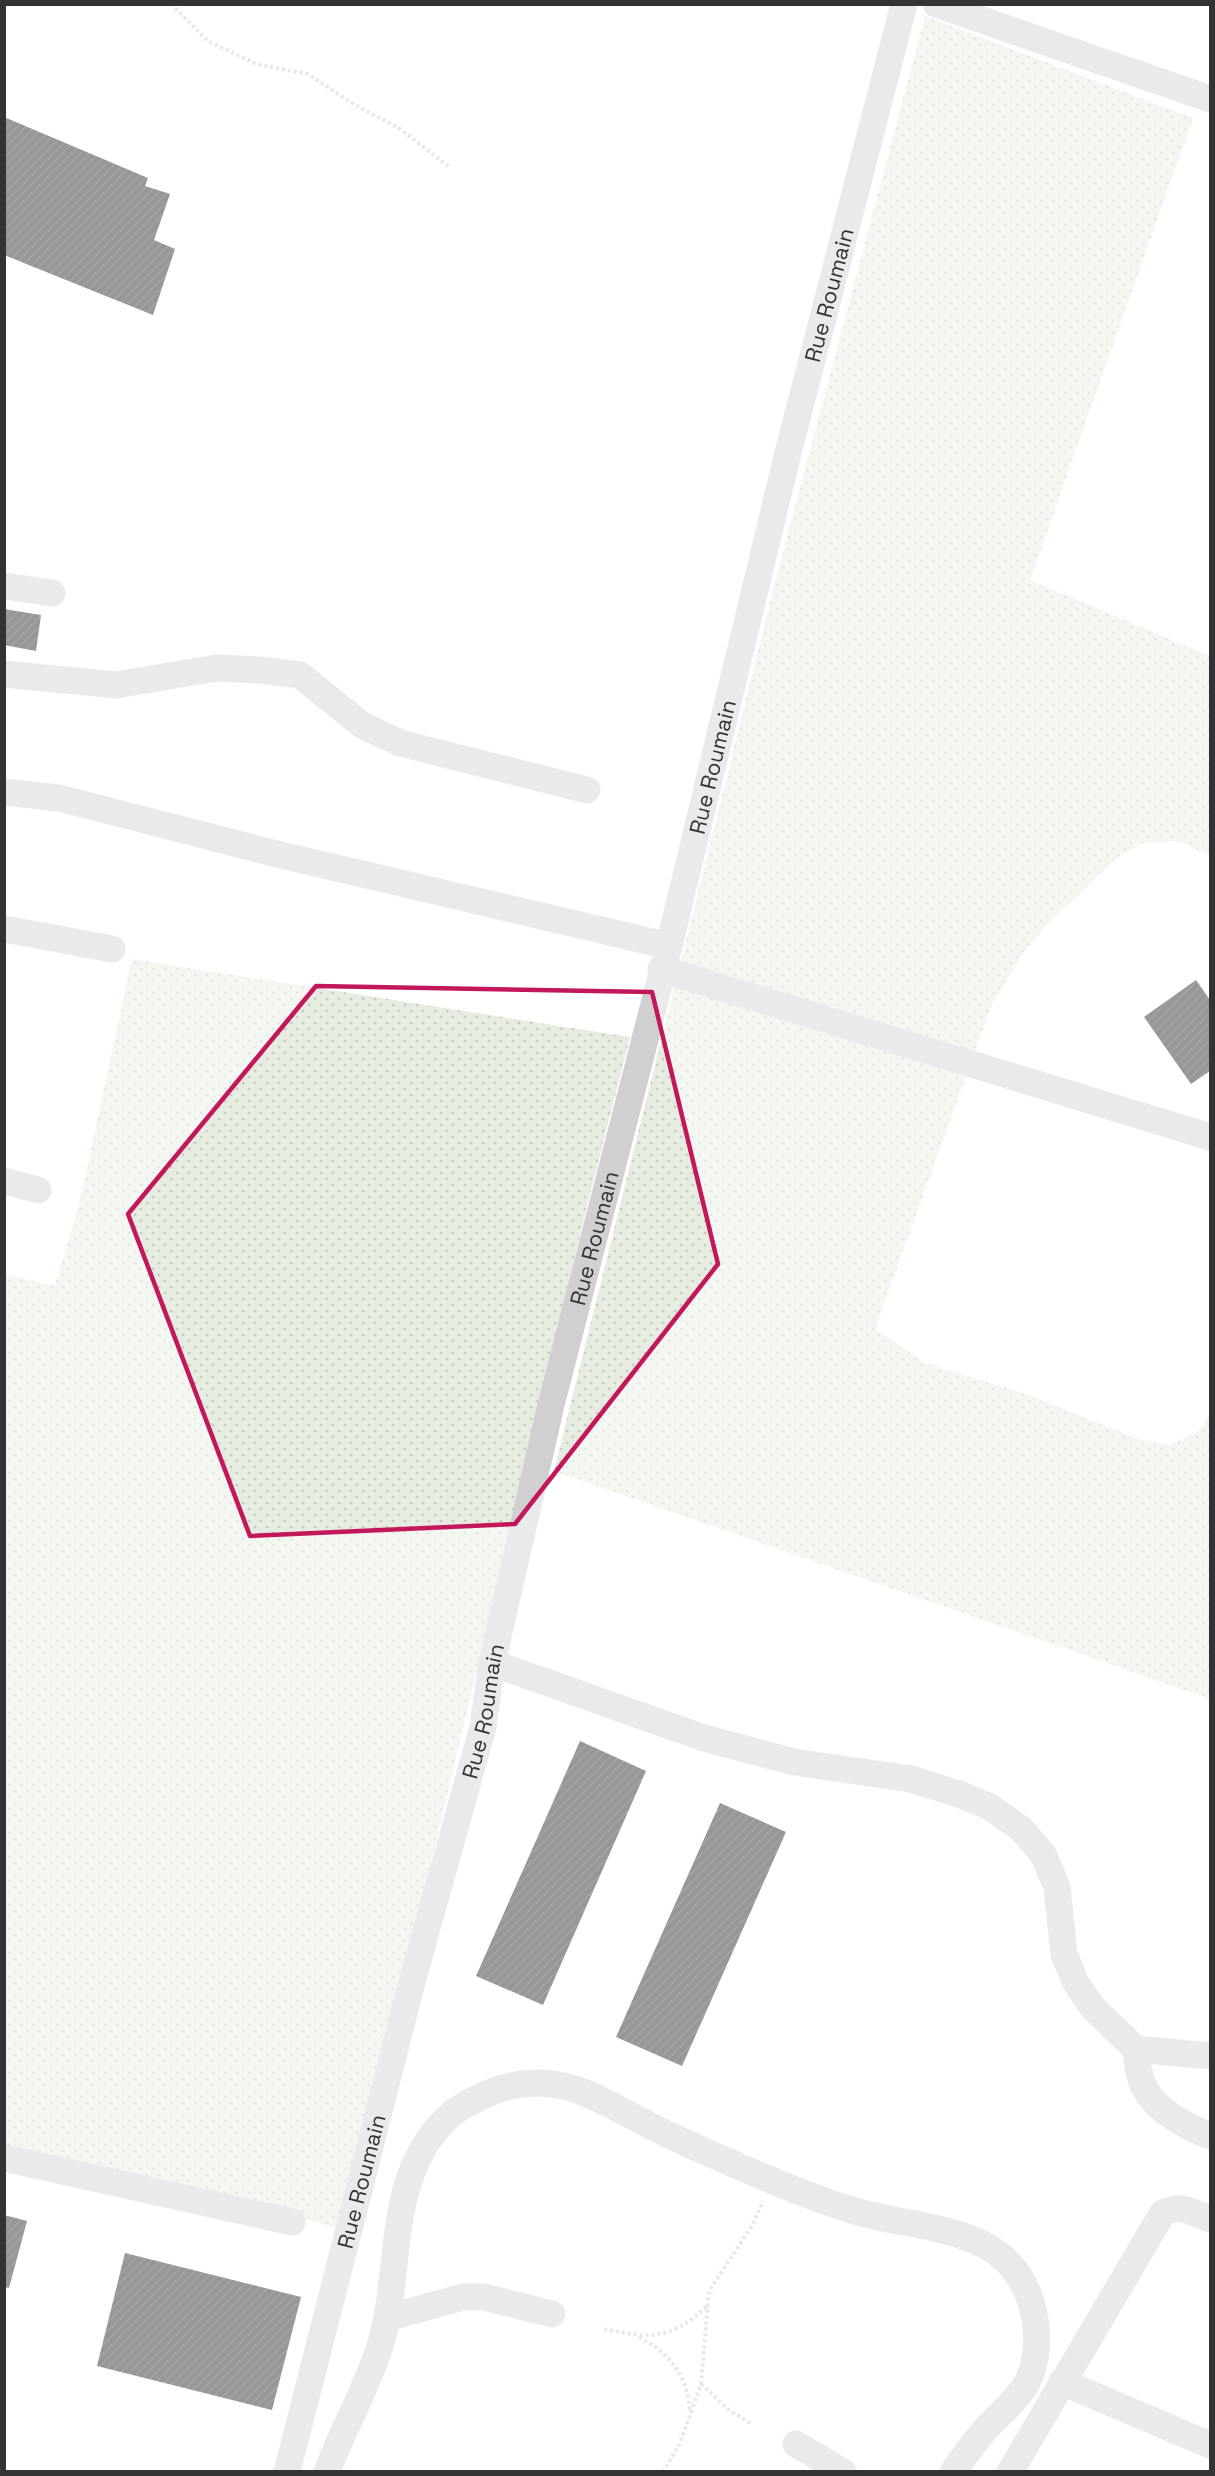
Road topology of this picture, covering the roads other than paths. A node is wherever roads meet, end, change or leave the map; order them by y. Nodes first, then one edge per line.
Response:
1 (904, 4) edge
2 (936, 4) edge
3 (1210, 99) edge
4 (4, 586) edge
5 (52, 594) dead end
6 (4, 674) edge
7 (587, 790) dead end
8 (4, 792) edge
9 (4, 929) edge
10 (112, 949) dead end
11 (665, 957) junction
12 (1210, 1137) edge
13 (4, 1181) edge
14 (38, 1190) dead end
15 (492, 1663) junction
16 (1136, 2049) junction
17 (1210, 2056) edge
18 (1210, 2136) edge
19 (4, 2158) edge
20 (1210, 2219) edge
21 (292, 2223) dead end
22 (552, 2314) dead end
23 (387, 2318) junction
24 (1062, 2382) junction
25 (796, 2444) dead end
26 (1210, 2445) edge
27 (287, 2472) edge
28 (327, 2472) edge
29 (843, 2472) edge
30 (953, 2472) edge
31 (1010, 2472) edge

1 - 11 street, Rue Roumain
2 - 3 street
4 - 5 street
6 - 7 street
8 - 11 street
9 - 10 street
11 - 12 street
11 - 15 street, Rue Roumain
13 - 14 street
15 - 16 street
15 - 27 street, Rue Roumain
16 - 17 street
16 - 18 street
19 - 21 street
20 - 24 street
22 - 23 street
23 - 28 street
23 - 30 street
24 - 26 street
24 - 31 street
25 - 29 street

